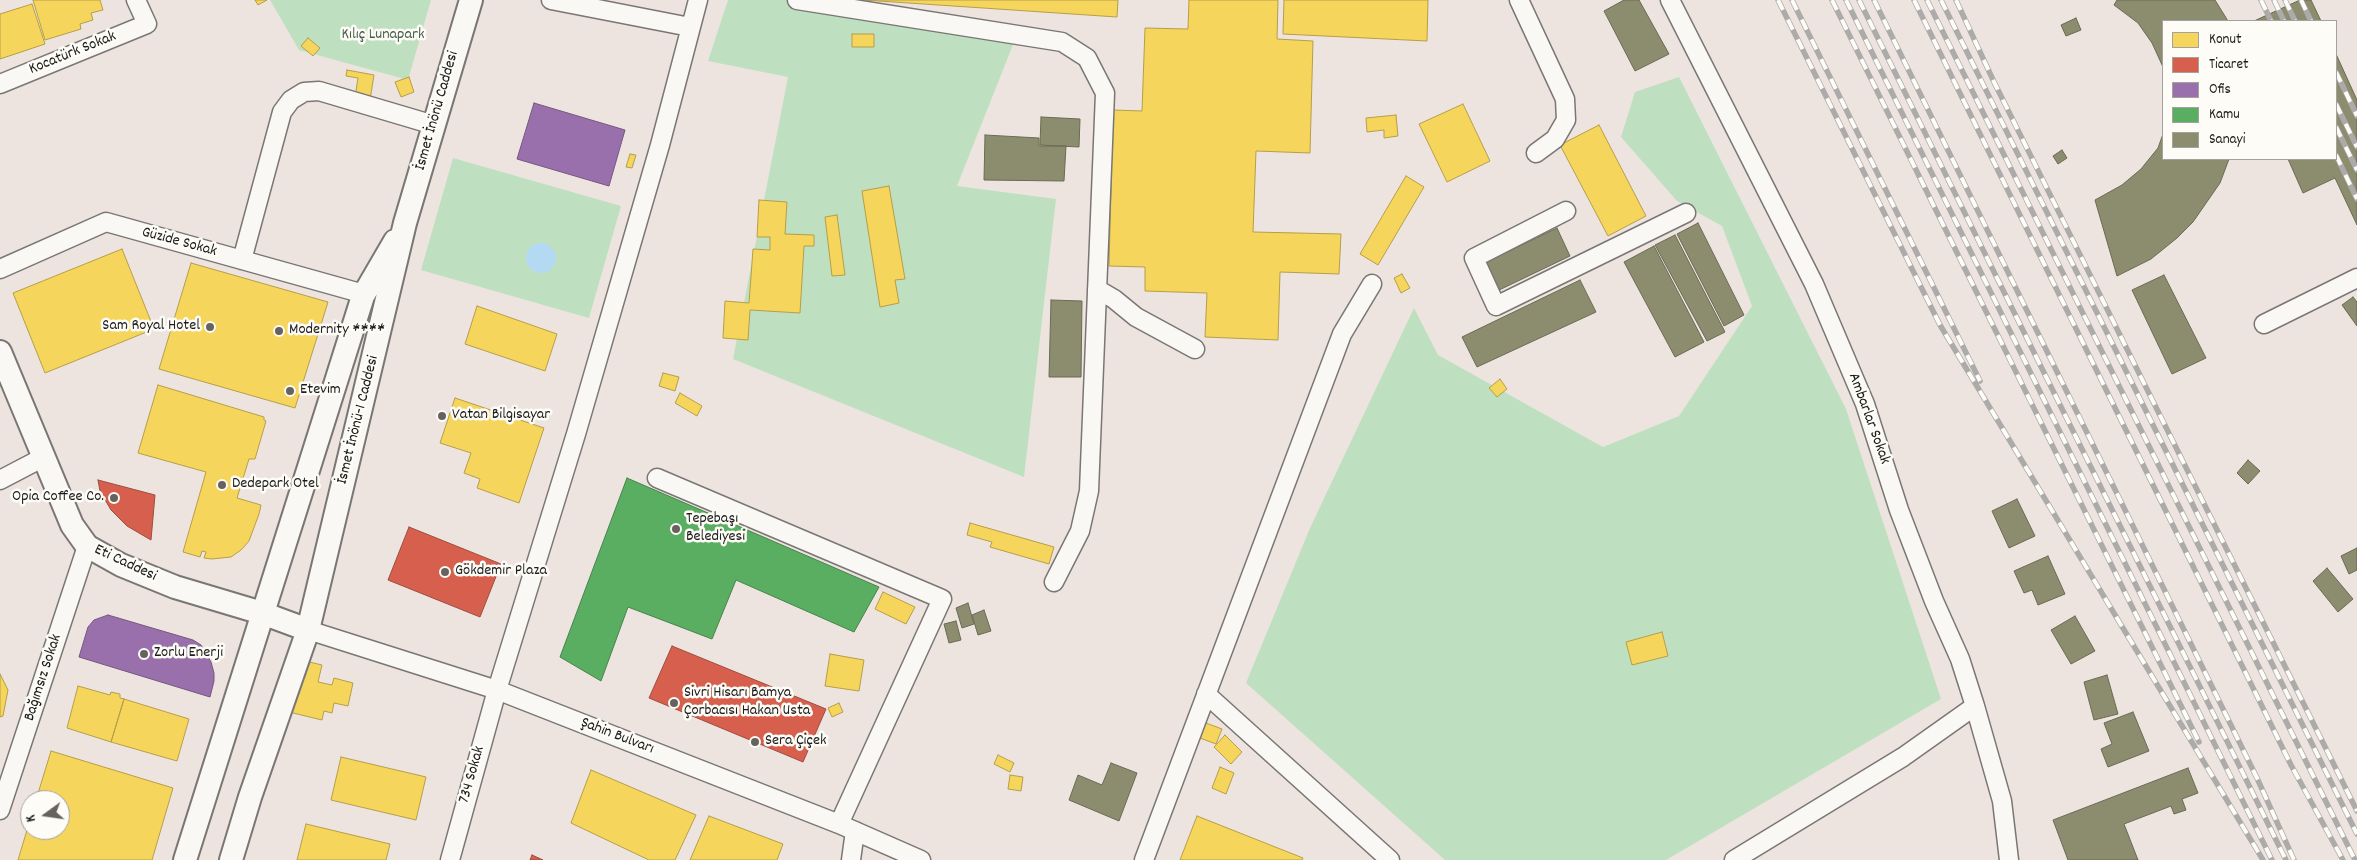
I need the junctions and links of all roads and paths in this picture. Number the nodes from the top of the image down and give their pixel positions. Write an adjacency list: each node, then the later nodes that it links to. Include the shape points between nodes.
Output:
1 (136, 0): 9 (street, Kocatürk Sokak, via 146,24)
2 (471, 0): 10 (main road, İsmet İnönü Caddesi)
3 (551, 0): 8 (street)
4 (698, 0): 8 (street, 734 Sokak)
5 (797, 0): 19 (street, via 1062,42 1087,58 1105,93)
6 (1519, 0): 11 (street, via 1565,99 1566,120 1555,139)
7 (1670, 0): 33 (street, Ambarlar Sokak, via 1814,284 1865,404 1902,519 1960,659)
8 (690, 27): 31 (street, 734 Sokak, via 660,145 576,434)
9 (0, 84)
10 (434, 125): 14 (main road, İsmet İnönü Caddesi); 15 (street, via 319,91 304,92 291,100 282,112)
11 (1536, 153)
12 (1566, 211): 13 (street, via 1474,258 1496,306)
13 (1686, 213)
14 (405, 222): 20 (main road, İsmet İnönü-1 Caddesi); 30 (main road, İsmet İnönü-1 Caddesi)
15 (242, 260): 16 (street, Güzide Sokak, via 106,222); 20 (street, Güzide Sokak)
16 (0, 269)
17 (2357, 278): 21 (street)
18 (1372, 284): 32 (street, via 1342,334)
19 (1097, 289): 22 (street, via 1136,317); 28 (street, via 1089,491 1080,531)
20 (364, 294): 29 (main road, İsmet İnönü-1 Caddesi)
21 (2264, 324)
22 (1195, 349)
23 (0, 352): 24 (main road, Eti Caddesi)
24 (44, 458): 26 (street); 27 (main road, Eti Caddesi, via 72,525)
25 (658, 478): 35 (street, via 942,599)
26 (0, 480)
27 (87, 546): 29 (main road, Eti Caddesi, via 121,565 175,587); 34 (street, Bağımsız Sokak)
28 (1054, 582)
29 (262, 613): 30 (main road, Eti Caddesi); 36 (main road, İsmet İnönü-1 Caddesi)
30 (308, 630): 31 (street, Şahin Bulvarı); 37 (main road, İsmet İnönü-1 Caddesi)
31 (497, 690): 35 (street, Şahin Bulvarı); 38 (street, 734 Sokak)
32 (1206, 694): 41 (street); 42 (street)
33 (1975, 706): 43 (street, via 1903,757); 44 (street, Ambarlar Sokak, via 2002,801)
34 (0, 810)
35 (847, 827): 39 (street); 40 (street, Şahin Bulvarı)
36 (185, 860)
37 (231, 860)
38 (450, 860)
39 (851, 860)
40 (921, 860)
41 (1144, 860)
42 (1390, 860)
43 (1734, 860)
44 (2009, 860)

